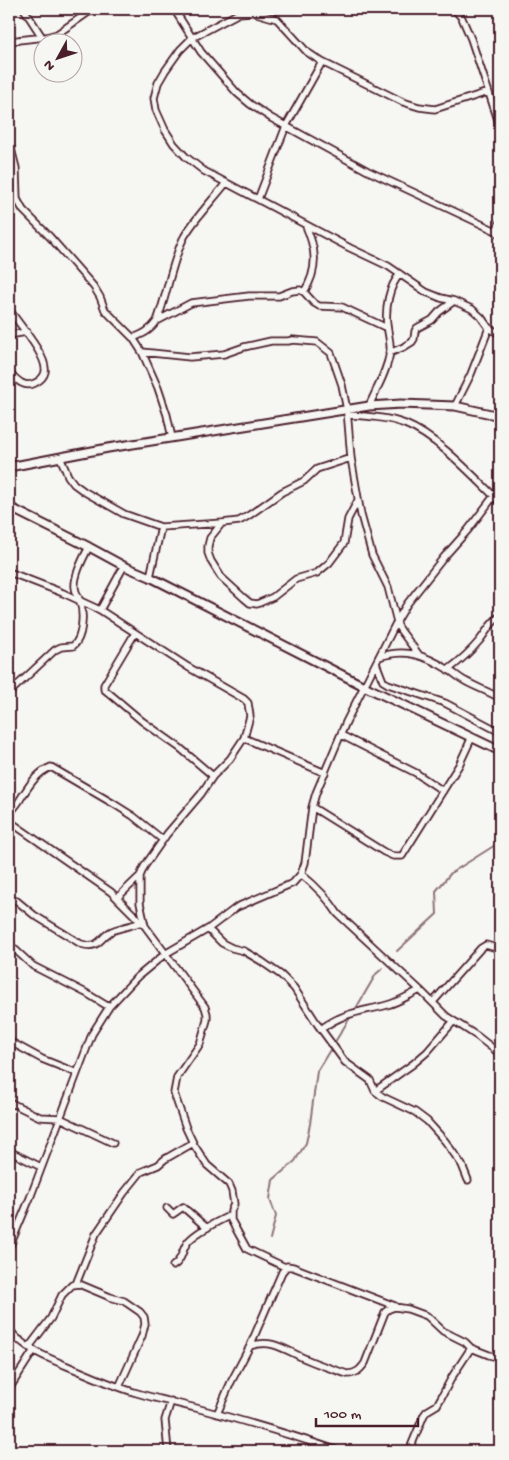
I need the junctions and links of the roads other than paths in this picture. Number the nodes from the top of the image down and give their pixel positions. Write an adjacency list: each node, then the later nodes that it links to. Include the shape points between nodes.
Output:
1 (24, 9): 6 (street)
2 (93, 9): 7 (street)
3 (174, 9): 9 (street)
4 (454, 9): 12 (street, via 462,18 471,39)
5 (252, 10): 9 (street, via 239,13); 11 (street, via 277,19 307,52)
6 (39, 32)
7 (60, 32)
8 (32, 38): 10 (street)
9 (192, 38): 13 (street, via 237,93); 16 (street, via 158,83 154,98 156,110 165,130 186,157)
10 (9, 41)
11 (322, 62): 12 (street, via 419,107 435,109); 13 (street)
12 (488, 92): 14 (street)
13 (286, 126): 17 (street); 20 (street, via 368,171)
14 (500, 126)
15 (9, 141): 31 (street, via 16,168 17,199 23,210 94,287 105,310)
16 (226, 183): 17 (street); 25 (street, via 183,240)
17 (258, 199): 19 (street)
18 (500, 222): 20 (street)
19 (305, 224): 21 (street); 22 (street, via 314,246 314,263 313,275)
20 (498, 233)
21 (400, 274): 23 (street, via 426,292); 26 (street, via 390,289)
22 (304, 292): 25 (street, via 191,303); 26 (street, via 319,306 342,307)
23 (454, 300): 27 (street, via 476,312); 33 (street, via 432,320 417,328 412,342)
24 (9, 309): 28 (street)
25 (157, 321): 31 (street, via 145,333)
26 (387, 328): 33 (street)
27 (489, 328): 29 (street); 36 (street)
28 (28, 332): 30 (street); 34 (street, via 43,361 45,374 30,386)
29 (500, 334)
30 (9, 335)
31 (133, 338): 32 (street)
32 (142, 352): 37 (street, via 190,357 224,354 271,341 317,342 331,353); 39 (street, via 158,388)
33 (389, 353): 35 (street)
34 (9, 372)
35 (369, 406): 36 (street); 37 (street)
36 (455, 406): 38 (street)
37 (347, 413): 39 (street); 41 (street); 44 (street, via 405,424 444,449)
38 (500, 416)
39 (172, 438): 40 (street)
40 (60, 457): 42 (street); 49 (street, via 68,476 85,492 124,514)
41 (351, 458): 45 (street); 48 (street, via 316,469 301,484 282,492 248,516)
42 (9, 467)
43 (500, 488): 44 (street)
44 (494, 496): 46 (street); 57 (street, via 407,604)
45 (358, 500): 48 (street, via 348,519 344,543 329,563 317,573 296,579 273,597 257,604 250,603 221,577 211,561 208,553 210,538); 57 (street, via 372,555 388,587)
46 (500, 502)
47 (9, 507): 50 (street)
48 (222, 523): 49 (street)
49 (162, 527): 53 (street)
50 (89, 547): 51 (street); 54 (street, via 74,586)
51 (124, 566): 53 (street); 55 (street)
52 (9, 572): 54 (street)
53 (150, 577): 63 (street)
54 (80, 601): 55 (street); 64 (street, via 82,626 76,643 55,650)
55 (100, 610): 58 (street)
56 (500, 616): 62 (street, via 469,652)
57 (397, 621): 59 (street); 60 (street)
58 (135, 633): 69 (street, via 244,699 250,716); 72 (street, via 104,689)
59 (419, 655): 60 (street, via 392,652); 62 (street)
60 (379, 657): 61 (street)
61 (376, 664): 63 (street); 66 (street, via 383,681 388,684 445,703)
62 (448, 670): 65 (street)
63 (364, 686): 67 (street); 68 (street)
64 (9, 692)
65 (500, 698)
66 (500, 732)
67 (341, 735): 71 (street); 73 (street, via 416,773)
68 (472, 737): 70 (street); 73 (street)
69 (244, 738): 71 (street); 72 (street)
70 (500, 751)
71 (325, 773): 74 (street)
72 (213, 776): 77 (street)
73 (443, 791): 74 (street, via 402,856 384,852)
74 (312, 807): 78 (street)
75 (9, 814): 77 (street, via 36,777 51,767 114,804)
76 (9, 821): 80 (street)
77 (163, 840): 79 (street)
78 (302, 874): 83 (street, via 293,883 236,907); 87 (street, via 320,890 338,914)
79 (140, 876): 80 (street); 82 (street)
80 (117, 898): 82 (street)
81 (9, 899): 82 (street, via 17,901 85,946 97,944 110,932)
82 (143, 924): 86 (street)
83 (208, 929): 86 (street); 91 (street, via 222,943 244,951 281,975 294,988)
84 (9, 944): 89 (street, via 33,966)
85 (500, 949): 88 (street, via 486,945 481,948)
86 (165, 954): 89 (street, via 136,978); 98 (street, via 208,1014 200,1044 174,1084 180,1112)
87 (420, 990): 88 (street); 91 (street, via 396,1002 347,1014)
88 (433, 1002): 90 (street)
89 (109, 1007): 94 (street, via 92,1034)
90 (453, 1022): 93 (street); 95 (street, via 427,1052)
91 (321, 1029): 95 (street, via 345,1062 370,1080)
92 (9, 1041): 94 (street)
93 (500, 1054)
94 (77, 1073): 97 (street)
95 (375, 1091): 102 (street, via 427,1122 462,1164)
96 (9, 1102): 97 (street, via 40,1117)
97 (60, 1118): 99 (street); 101 (street)
98 (193, 1142): 104 (street, via 207,1165 229,1184 234,1204); 109 (street, via 141,1172 96,1234)
99 (113, 1143)
100 (9, 1151): 101 (street)
101 (41, 1167): 106 (street)
102 (468, 1180)
103 (167, 1208): 105 (street, via 173,1214 183,1208)
104 (230, 1215): 105 (street); 108 (street, via 247,1249)
105 (207, 1228): 107 (street, via 188,1242 178,1263)
106 (9, 1247)
107 (173, 1266)
108 (285, 1268): 110 (street, via 293,1267); 114 (street)
109 (76, 1284): 115 (street, via 62,1296); 118 (street, via 124,1301 144,1317 146,1324 142,1336)
110 (395, 1306): 114 (street, via 386,1312 361,1370 352,1374 305,1359 275,1344 260,1342); 116 (street, via 427,1316 443,1331)
111 (9, 1329): 112 (street)
112 (20, 1340): 113 (street); 115 (street)
113 (9, 1341)
114 (250, 1346): 121 (street)
115 (31, 1348): 118 (street, via 59,1363); 119 (street)
116 (471, 1348): 117 (street); 126 (street, via 437,1405 424,1415)
117 (500, 1358)
118 (119, 1386): 120 (street)
119 (9, 1390)
120 (171, 1402): 121 (street); 123 (street, via 165,1420)
121 (217, 1414): 122 (street)
122 (314, 1443): 124 (street); 125 (street)
123 (168, 1451)
124 (311, 1451)
125 (339, 1451)
126 (409, 1451)

